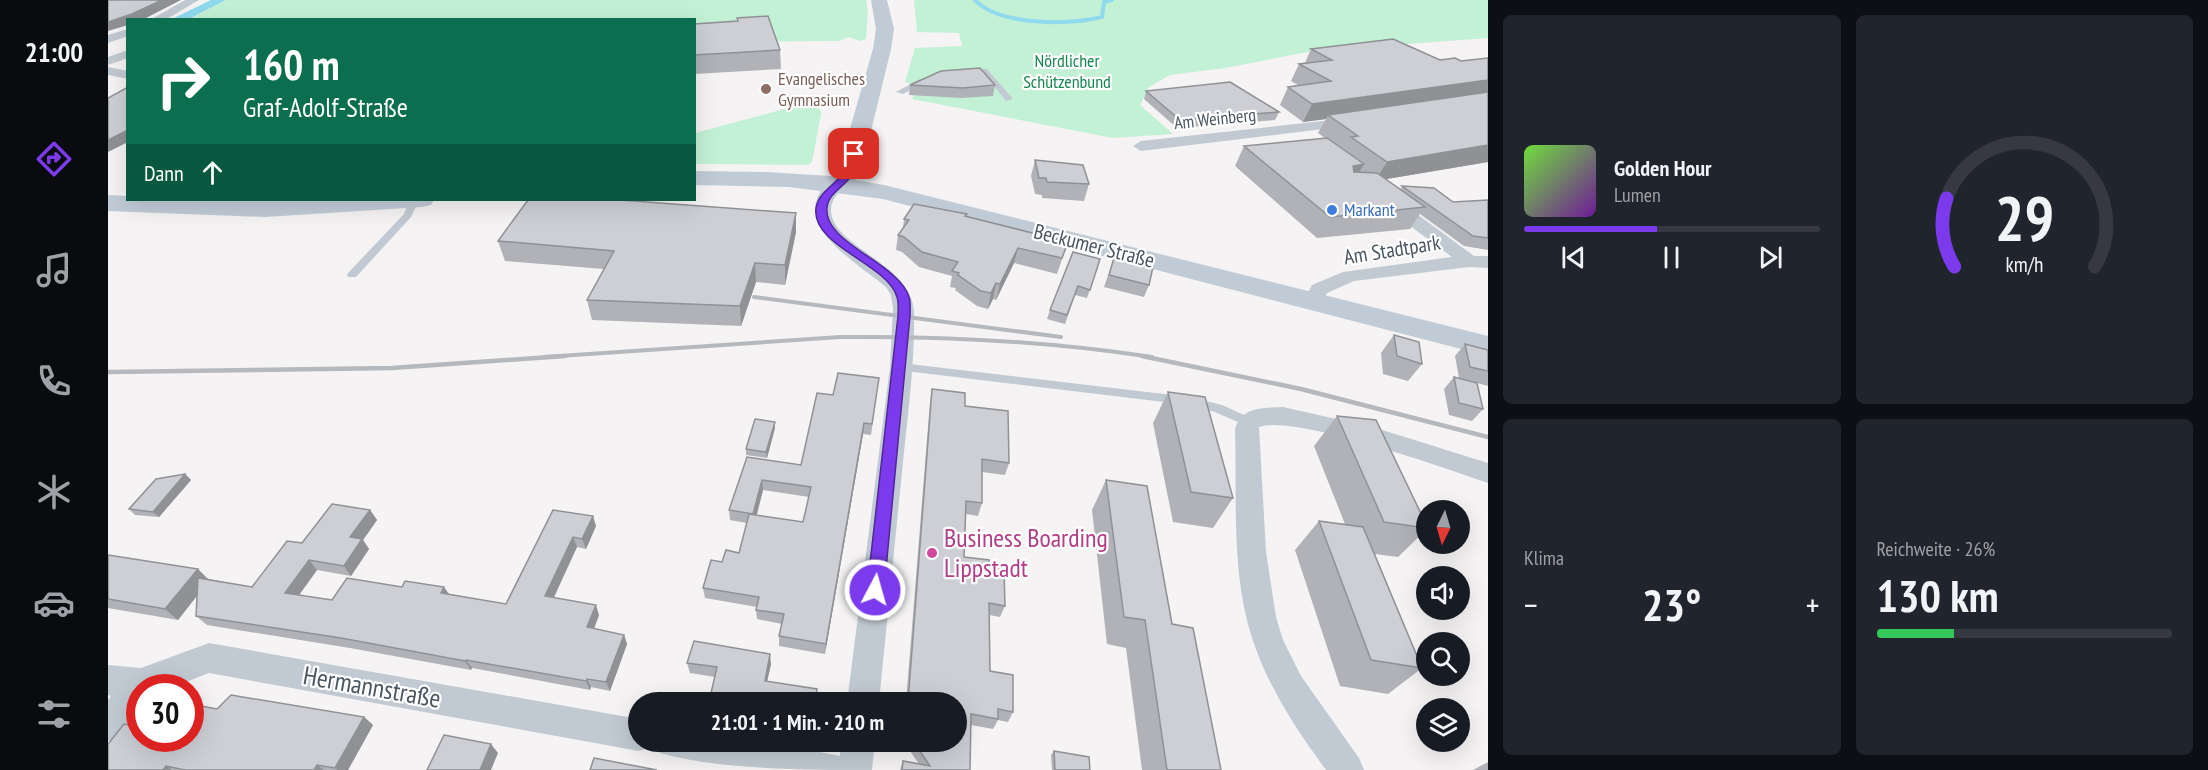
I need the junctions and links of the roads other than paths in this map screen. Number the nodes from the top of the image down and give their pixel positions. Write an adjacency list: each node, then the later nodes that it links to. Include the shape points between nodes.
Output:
1 (193, 0): 3 (street)
2 (881, 6): 19 (main road, via 885,29 870,100 849,172)
3 (159, 18)
4 (126, 34): 5 (street)
5 (108, 39)
6 (126, 55): 7 (street)
7 (108, 61)
8 (962, 70): 13 (lane, via 985,70)
9 (108, 71): 10 (street)
10 (126, 75)
11 (932, 76): 12 (lane)
12 (900, 92)
13 (1009, 99)
14 (1361, 120): 15 (street, Am Weinberg)
15 (1292, 130): 16 (street); 17 (street, Am Weinberg)
16 (1310, 144)
17 (1141, 146)
18 (696, 178): 19 (main road, Beckumer Straße)
19 (838, 183): 28 (main road, Beckumer Straße); 30 (street, via 821,209 824,223 891,279 903,296)
20 (1375, 191): 25 (street)
21 (384, 201): 24 (main road, via 265,209)
22 (414, 201): 27 (lane, via 408,215)
23 (108, 203): 24 (main road)
24 (216, 204)
25 (1468, 261): 26 (street, Am Stadtpark); 28 (street, Am Stadtpark, via 1350,276 1319,289)
26 (1488, 262)
27 (352, 275)
28 (1313, 302): 29 (main road, Beckumer Straße)
29 (1488, 346)
30 (901, 367): 31 (lane, via 1189,401); 36 (street)
31 (1250, 422): 32 (street, via 1258,417 1283,416 1376,437); 44 (street, via 1247,429 1256,595 1272,649 1300,705)
32 (1488, 473)
33 (167, 674): 39 (street, Hermannstraße, via 209,658)
34 (108, 680): 35 (street, Hermannstraße)
35 (126, 682)
36 (864, 692)
37 (126, 703): 38 (street)
38 (108, 725)
39 (628, 733)
40 (733, 752): 42 (street)
41 (857, 752): 43 (street)
42 (833, 770)
43 (855, 770)
44 (1347, 770)

